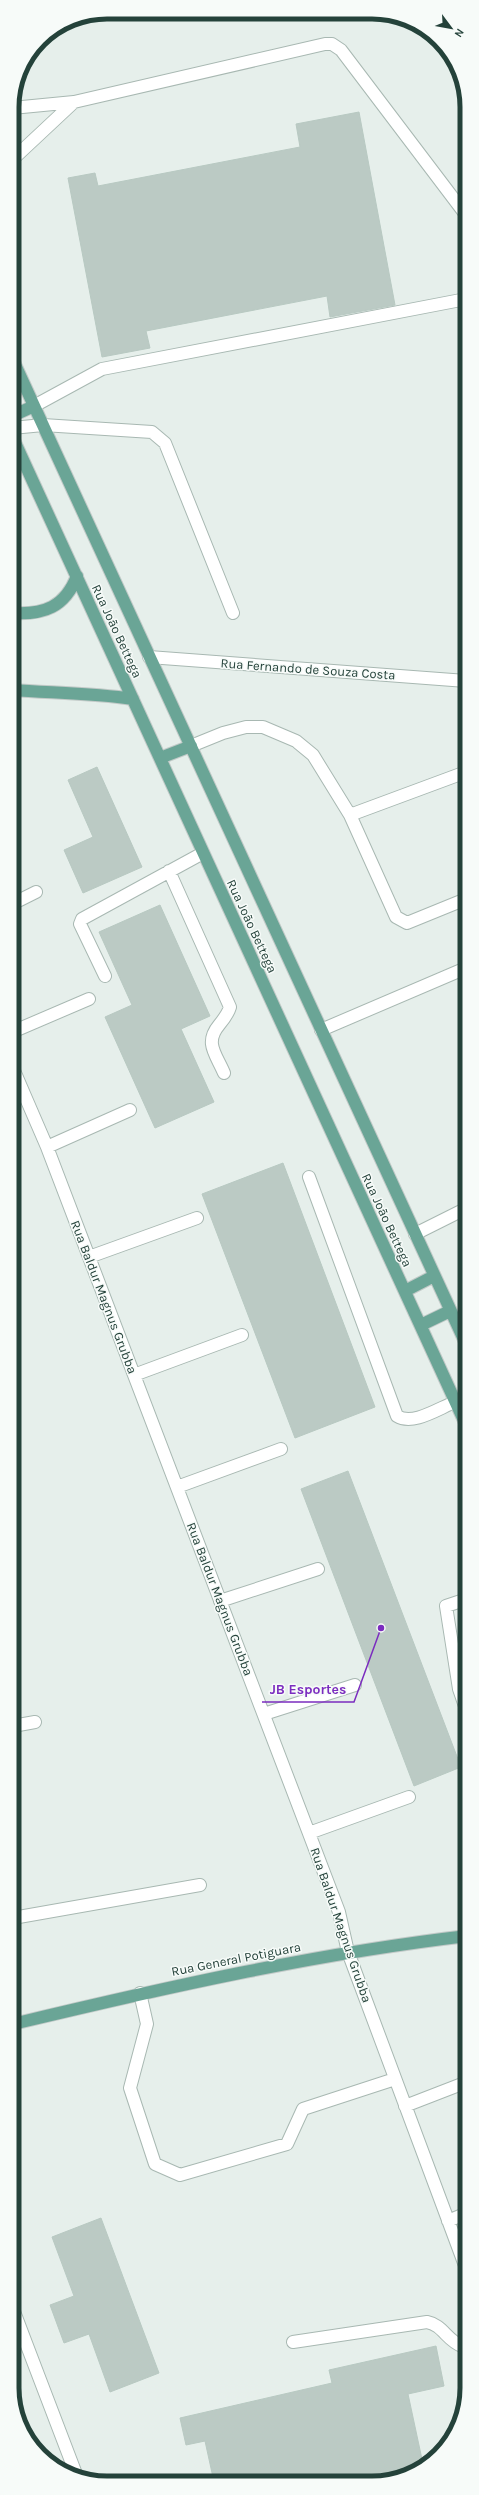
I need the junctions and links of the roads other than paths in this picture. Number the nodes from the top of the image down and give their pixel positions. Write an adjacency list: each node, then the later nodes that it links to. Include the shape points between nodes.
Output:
1 (74, 102): 2 (street); 3 (street); 4 (street, via 332,44 341,50)
2 (19, 107)
3 (19, 153)
4 (460, 207)
5 (460, 300): 7 (street, via 102,369)
6 (19, 373): 7 (main road, Rua João Bettega)
7 (34, 406): 8 (main road); 9 (main road, Rua João Bettega)
8 (19, 413)
9 (43, 425): 10 (street); 14 (street, via 152,432 165,442); 15 (main road, Rua João Bettega)
10 (19, 427)
11 (19, 451): 12 (main road, Rua João Bettega)
12 (77, 576): 13 (main road, via 65,599 58,604 38,612); 18 (main road, Rua João Bettega)
13 (19, 613)
14 (233, 613)
15 (149, 657): 16 (street, Rua Fernando de Souza Costa); 19 (main road, Rua João Bettega)
16 (460, 681)
17 (19, 691): 18 (main road)
18 (133, 699): 20 (main road, Rua João Bettega)
19 (191, 746): 20 (main road); 22 (street, via 246,727 263,727 280,732 313,755); 32 (main road, Rua João Bettega)
20 (160, 758): 23 (main road, Rua João Bettega)
21 (460, 774): 22 (street)
22 (350, 815): 27 (street, via 396,917 401,921 407,923)
23 (203, 853): 24 (street); 43 (main road, Rua João Bettega)
24 (169, 871): 29 (street, via 80,921); 33 (street, via 230,1007 210,1040)
25 (36, 892): 26 (street)
26 (19, 900)
27 (460, 901)
28 (460, 971): 32 (street)
29 (105, 976)
30 (89, 999): 31 (street)
31 (19, 1029)
32 (321, 1030): 40 (main road, Rua João Bettega)
33 (224, 1073)
34 (19, 1082): 36 (street, Rua Baldur Magnus Grubba)
35 (130, 1110): 36 (street)
36 (47, 1147): 41 (street, Rua Baldur Magnus Grubba)
37 (309, 1177): 49 (street, via 397,1416 404,1420 412,1419)
38 (460, 1211): 40 (street)
39 (197, 1218): 41 (street)
40 (415, 1234): 42 (main road, Rua João Bettega)
41 (89, 1257): 48 (street, Rua Baldur Magnus Grubba)
42 (434, 1276): 43 (main road); 44 (main road, Rua João Bettega)
43 (405, 1291): 45 (main road, Rua João Bettega)
44 (450, 1311): 45 (main road); 46 (main road, Rua João Bettega)
45 (421, 1325): 49 (main road, Rua João Bettega)
46 (460, 1333)
47 (242, 1335): 48 (street)
48 (134, 1375): 52 (street, Rua Baldur Magnus Grubba)
49 (455, 1402): 50 (main road, Rua João Bettega)
50 (460, 1412)
51 (281, 1449): 52 (street)
52 (177, 1487): 54 (street, Rua Baldur Magnus Grubba)
53 (318, 1569): 54 (street)
54 (220, 1601): 58 (street, Rua Baldur Magnus Grubba)
55 (460, 1601): 57 (street, via 446,1606)
56 (355, 1685): 58 (street)
57 (460, 1692)
58 (264, 1714): 62 (street, Rua Baldur Magnus Grubba)
59 (35, 1722): 60 (street)
60 (19, 1725)
61 (409, 1797): 62 (street)
62 (309, 1833): 66 (street, Rua Baldur Magnus Grubba, via 339,1912)
63 (200, 1884): 64 (street)
64 (19, 1917)
65 (460, 1937): 66 (main road, Rua General Potiguara)
66 (348, 1952): 67 (main road, Rua General Potiguara); 69 (street, Rua Baldur Magnus Grubba)
67 (140, 1993): 68 (main road, Rua General Potiguara); 69 (street, via 147,2024 130,2088 155,2164 180,2175 287,2144 303,2109)
68 (19, 2023)
69 (395, 2078): 71 (street, Rua Baldur Magnus Grubba)
70 (460, 2085): 71 (street)
71 (405, 2106): 73 (street, Rua Baldur Magnus Grubba)
72 (460, 2217): 73 (street)
73 (448, 2221): 74 (street, Rua Baldur Magnus Grubba)
74 (460, 2253)
75 (19, 2325): 78 (street)
76 (293, 2342): 77 (street, via 427,2322 441,2328 448,2339)
77 (460, 2345)
78 (74, 2469)

